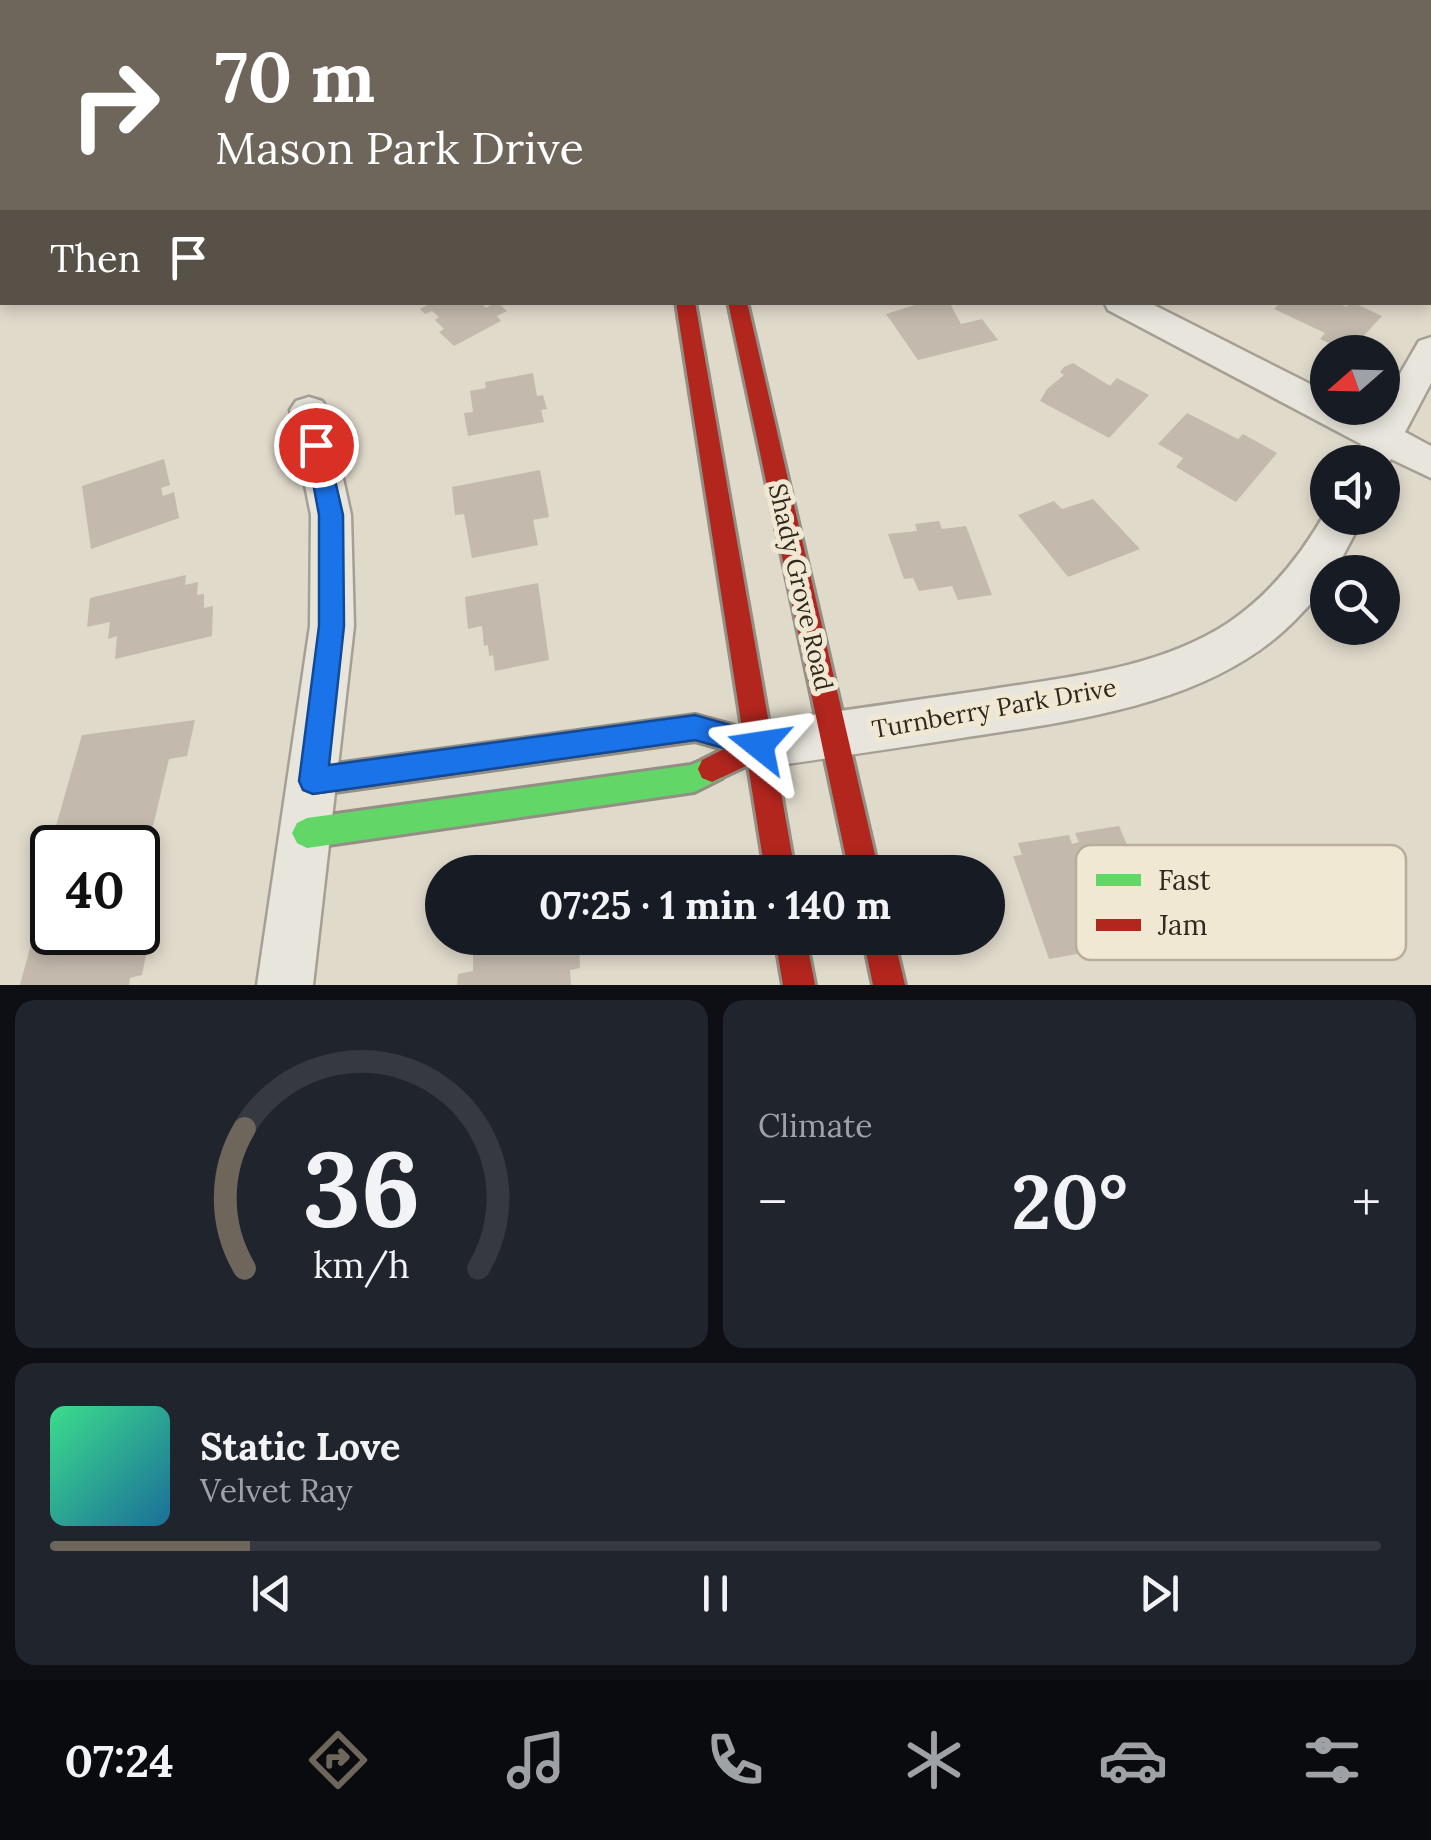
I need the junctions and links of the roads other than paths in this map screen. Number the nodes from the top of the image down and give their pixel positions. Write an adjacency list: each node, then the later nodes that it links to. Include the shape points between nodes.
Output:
1 (685, 305): 12 (main road)
2 (738, 305): 11 (main road, Shady Grove Road)
3 (1125, 305): 6 (street)
4 (1431, 348): 7 (street)
5 (309, 410): 13 (street, via 331,515 332,626)
6 (1367, 445)
7 (1379, 445)
8 (1400, 456): 9 (street)
9 (1431, 463)
10 (1334, 535): 11 (street, Turnberry Park Drive, via 1278,610 1222,649 1115,687)
11 (834, 734): 12 (street, Turnberry Park Drive); 16 (main road, Shady Grove Road)
12 (759, 745): 13 (main road, Turnberry Park Drive, via 695,728); 14 (main road, Turnberry Park Drive, via 694,778); 15 (main road)
13 (313, 781): 14 (street)
14 (307, 833): 19 (street)
15 (777, 855)
16 (860, 855)
17 (794, 955): 20 (main road)
18 (883, 955): 21 (main road)
19 (285, 985)
20 (799, 985)
21 (890, 985)

